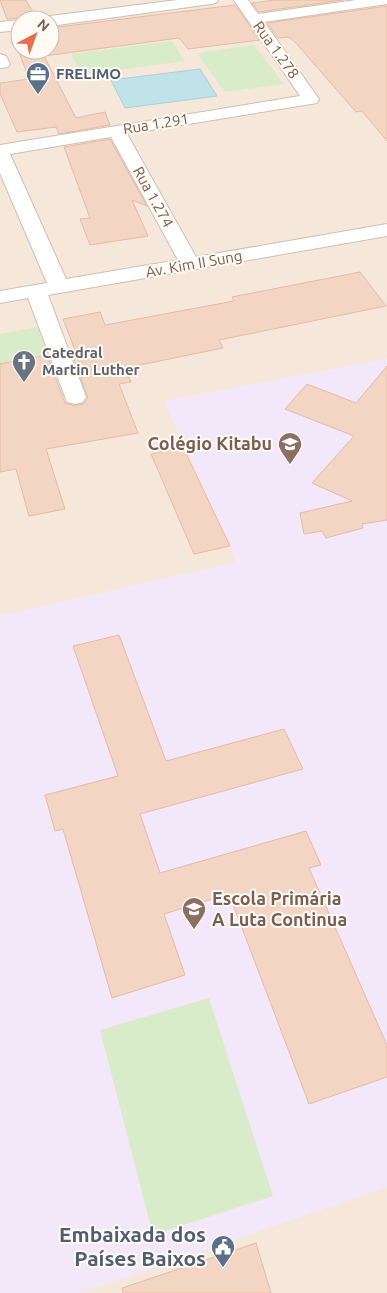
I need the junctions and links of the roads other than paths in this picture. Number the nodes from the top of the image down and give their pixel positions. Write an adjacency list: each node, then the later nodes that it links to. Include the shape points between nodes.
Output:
1 (211, 0): 5 (street)
2 (241, 0): 4 (street, Rua 1.278)
3 (387, 0): 4 (street)
4 (254, 19): 6 (street, Rua 1.278)
5 (60, 20)
6 (312, 99): 7 (street, Rua 1.291)
7 (116, 130): 8 (street, Rua 1.291); 10 (street, Rua 1.274)
8 (0, 151): 11 (street)
9 (387, 230): 10 (street, Av. Kim II Sung)
10 (190, 264): 11 (street, Av. Kim II Sung)
11 (58, 287): 12 (street, Av. Kim II Sung)
12 (36, 291): 13 (street, Av. Kim II Sung); 14 (street)
13 (0, 297)
14 (75, 397)

